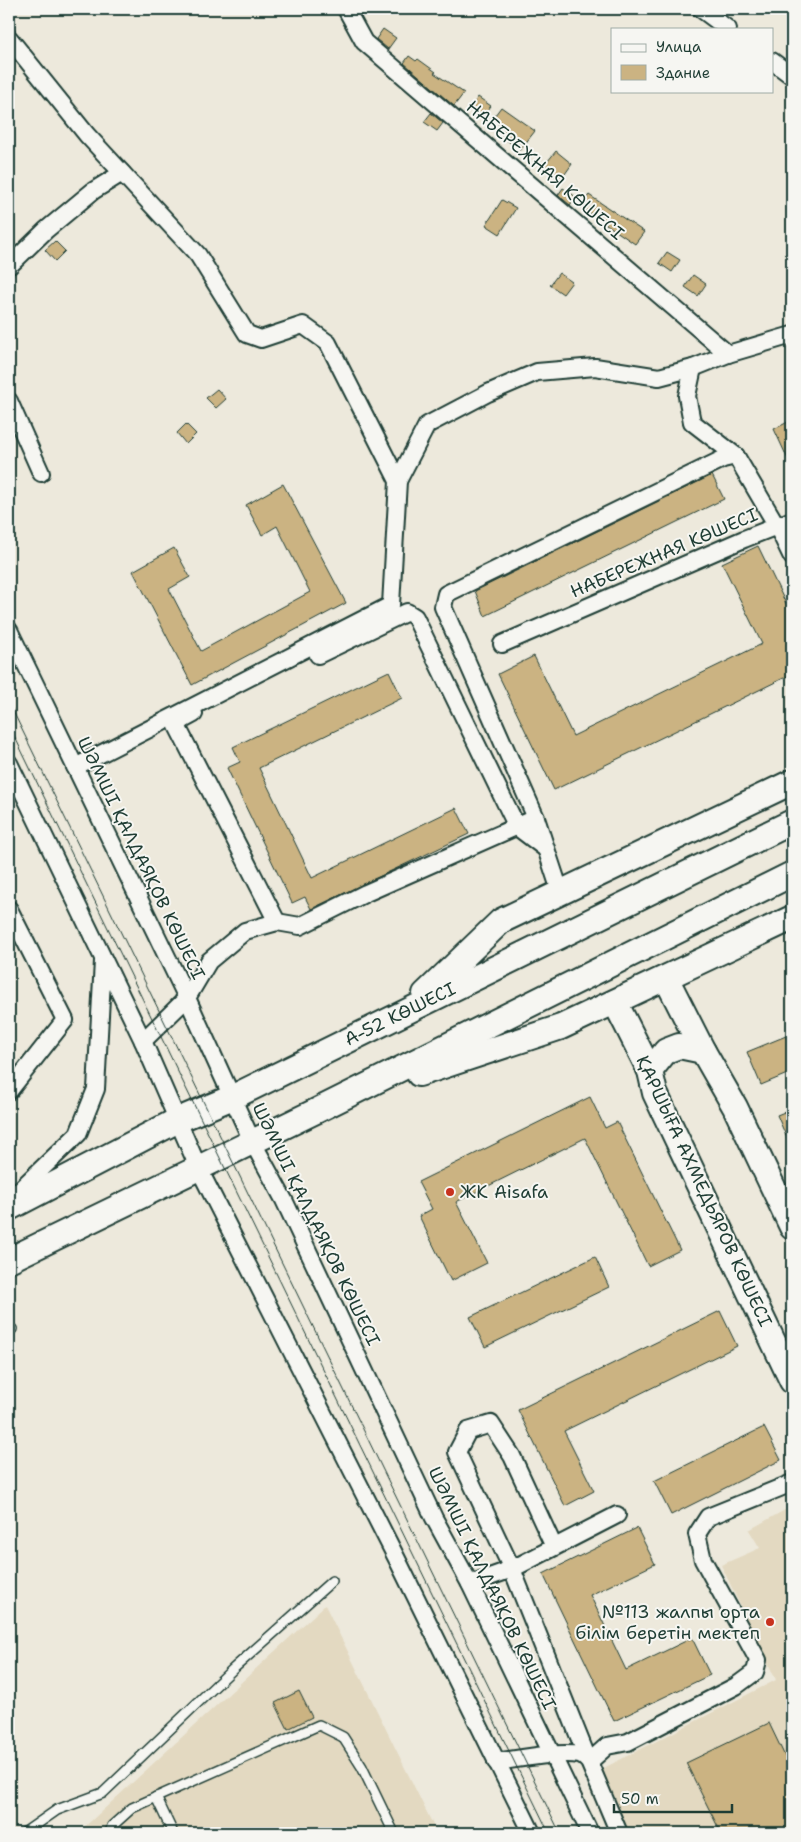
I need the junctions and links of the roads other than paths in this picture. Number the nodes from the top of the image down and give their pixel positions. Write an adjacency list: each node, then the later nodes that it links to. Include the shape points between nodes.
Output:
1 (346, 9): 10 (street, НАБЕРЕЖНАЯ КӨШЕСІ, via 364,42)
2 (701, 9): 3 (street)
3 (727, 28)
4 (9, 38): 7 (street, via 87,136)
5 (774, 62): 6 (street)
6 (792, 76)
7 (122, 174): 8 (street, via 93,191); 15 (street, via 198,255 247,334 262,339 303,325 328,343)
8 (9, 266)
9 (792, 335): 10 (street)
10 (728, 354): 11 (street)
11 (693, 368): 13 (street, НАБЕРЕЖНАЯ КӨШЕСІ, via 687,396 692,422); 15 (street, via 659,377 595,367 538,372 488,393 427,425)
12 (9, 401): 14 (street)
13 (736, 456): 17 (street, НАБЕРЕЖНАЯ КӨШЕСІ); 25 (street, via 723,458 446,594 443,607)
14 (41, 473)
15 (398, 481): 22 (street, via 391,606)
16 (792, 520): 17 (street)
17 (777, 526): 18 (street); 20 (street, НАБЕРЕЖНАЯ КӨШЕСІ)
18 (792, 557)
19 (9, 630): 22 (street, ШӘМШІ ҚАЛДАЯҚОВ КӨШЕСІ)
20 (502, 644)
21 (9, 763): 24 (street)
22 (75, 767): 36 (street, ШӘМШІ ҚАЛДАЯҚОВ КӨШЕСІ)
23 (792, 782): 30 (main road)
24 (14, 788): 34 (street)
25 (536, 818): 27 (street); 28 (street)
26 (792, 822): 38 (main road, А-52 КӨШЕСІ)
27 (517, 827): 28 (street); 33 (street, via 366,893 300,926); 33 (street, via 415,617 407,612 183,720 177,726)
28 (546, 848): 30 (street)
29 (792, 874): 44 (main road)
30 (560, 891): 38 (main road, via 501,921)
31 (9, 909): 42 (street, via 65,1020)
32 (792, 918): 35 (main road)
33 (277, 922): 36 (street, via 245,931 209,961)
34 (103, 958): 39 (street); 48 (street, via 96,1089 78,1134)
35 (666, 978): 37 (main road); 40 (main road)
36 (187, 998): 39 (street); 43 (street, ШӘМШІ ҚАЛДАЯҚОВ КӨШЕСІ)
37 (615, 1002): 41 (main road, ҚАРШЫҒА АХМЕДЬЯРОВ КӨШЕСІ); 44 (main road, via 562,1028 458,1060)
38 (409, 1009): 43 (main road, А-52 КӨШЕСІ)
39 (143, 1041): 45 (street)
40 (703, 1051): 41 (main road, via 679,1046 666,1052); 50 (main road, via 736,1107)
41 (650, 1071): 52 (main road, ҚАРШЫҒА АХМЕДЬЯРОВ КӨШЕСІ, via 655,1093)
42 (9, 1090)
43 (233, 1097): 45 (main road, А-52 КӨШЕСІ); 46 (street, ШӘМШІ ҚАЛДАЯҚОВ КӨШЕСІ)
44 (316, 1111): 46 (main road)
45 (178, 1120): 47 (street); 49 (main road, А-52 КӨШЕСІ)
46 (252, 1141): 47 (main road); 58 (street, ШӘМШІ ҚАЛДАЯҚОВ КӨШЕСІ, via 284,1200 434,1518)
47 (198, 1167): 51 (main road); 60 (street)
48 (9, 1200)
49 (9, 1208)
50 (792, 1227)
51 (9, 1260)
52 (792, 1381)
53 (792, 1483): 61 (street, via 708,1517 698,1534 703,1560 758,1660 756,1672 736,1686 628,1742 607,1746)
54 (617, 1516): 55 (street)
55 (554, 1547): 56 (street); 56 (street, via 512,1456 491,1424 468,1431 457,1452)
56 (512, 1569): 58 (street); 61 (street)
57 (332, 1581): 63 (lane, via 233,1669 103,1793 58,1810)
58 (470, 1584): 59 (street, ШӘМШІ ҚАЛДАЯҚОВ КӨШЕСІ)
59 (553, 1755): 60 (street); 61 (street, via 578,1755); 68 (street, ШӘМШІ ҚАЛДАЯҚОВ КӨШЕСІ)
60 (496, 1762): 67 (street)
61 (589, 1762): 69 (street)
62 (156, 1797): 64 (lane, via 132,1808 112,1826); 65 (lane); 66 (lane, via 319,1725 343,1737 362,1767)
63 (24, 1833)
64 (110, 1833)
65 (173, 1833)
66 (394, 1833)
67 (532, 1833)
68 (590, 1833)
69 (619, 1833)

